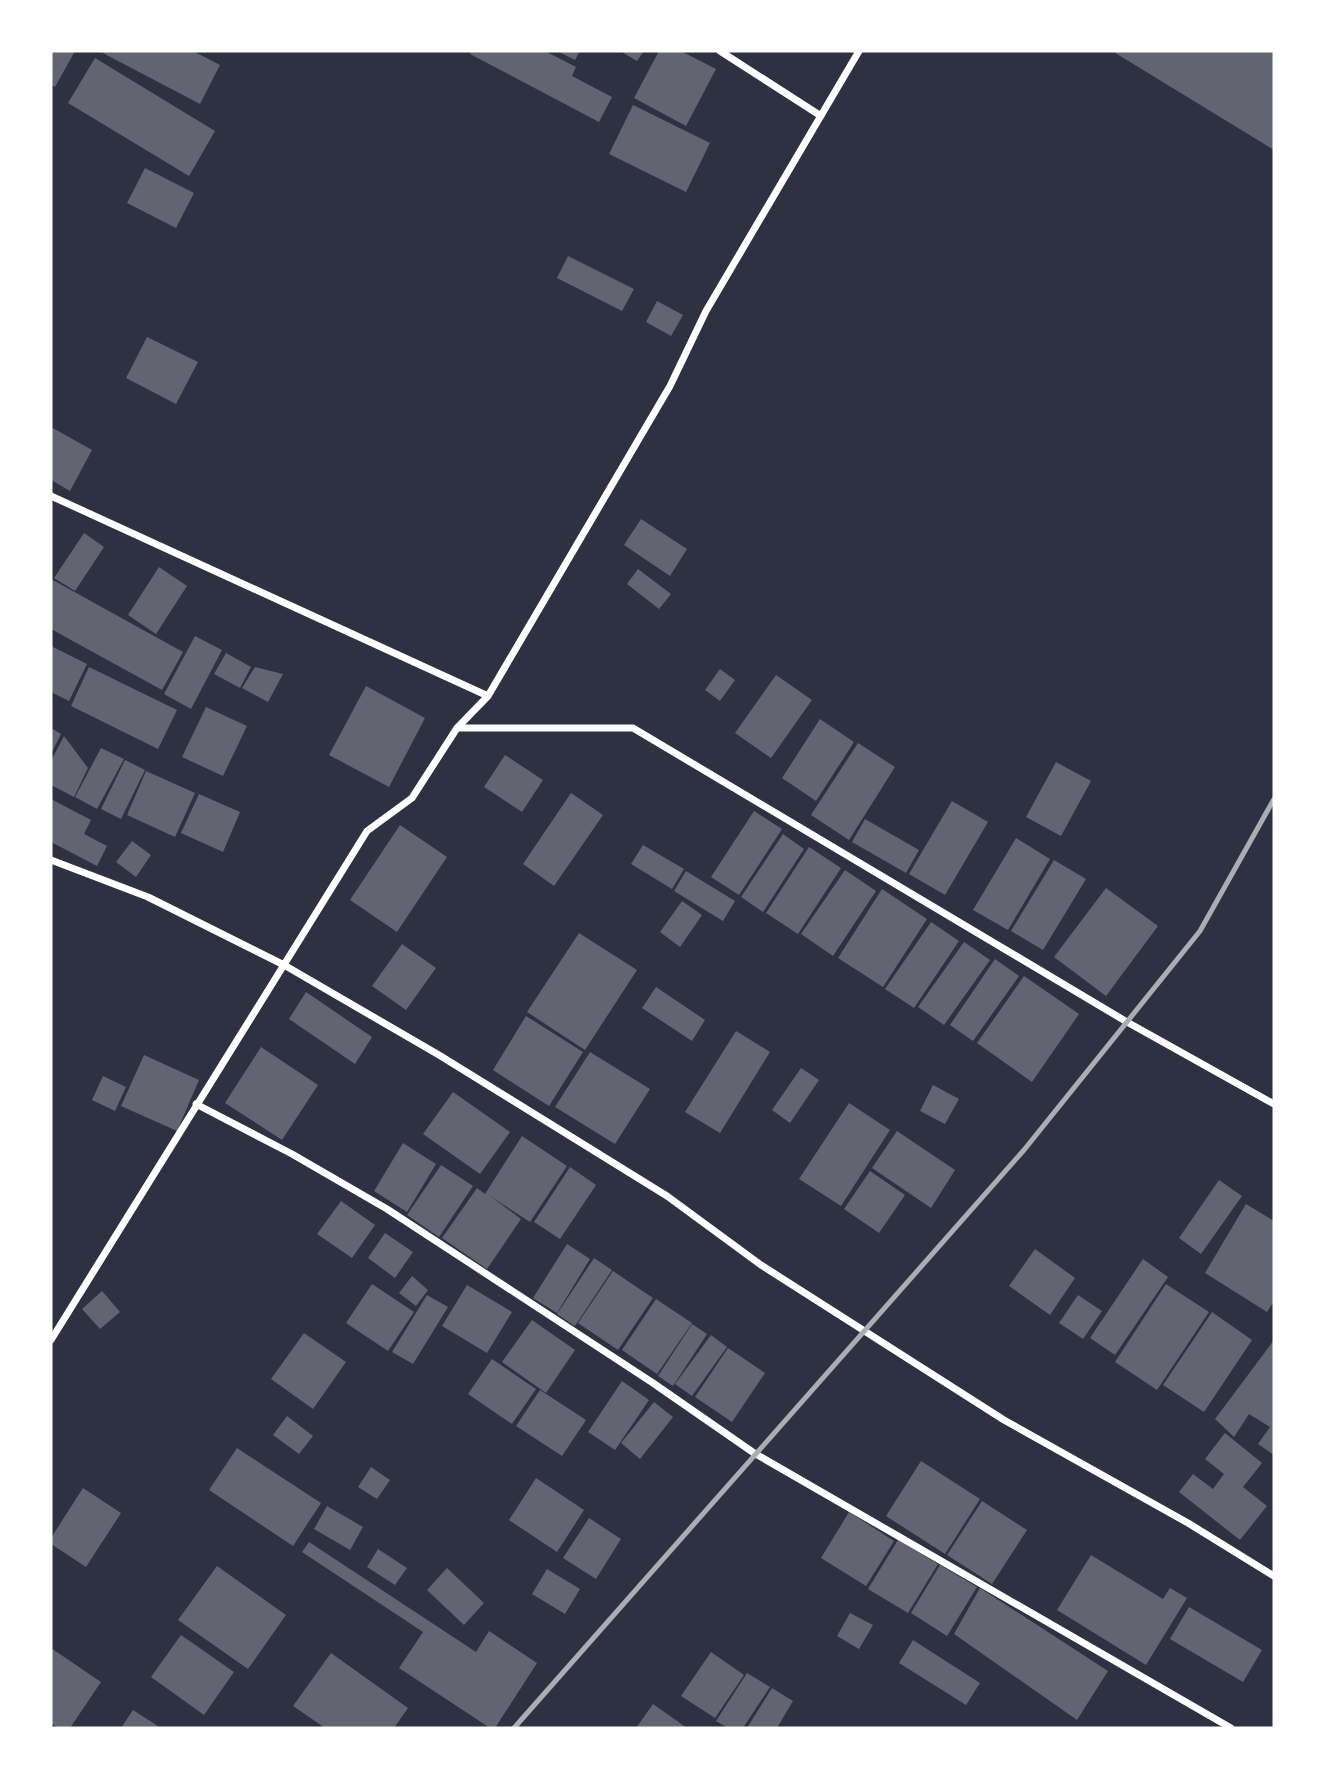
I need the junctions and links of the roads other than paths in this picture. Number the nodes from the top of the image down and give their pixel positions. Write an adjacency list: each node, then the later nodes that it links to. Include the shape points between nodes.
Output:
1 (720, 51): 3 (street)
2 (859, 51): 3 (street)
3 (821, 116): 5 (street)
4 (51, 496): 5 (street)
5 (488, 696): 6 (street)
6 (457, 728): 8 (street, via 412,798 367,831); 10 (street, via 633,728 1127,1022)
7 (51, 860): 8 (street, via 148,897)
8 (284, 965): 9 (street); 12 (street, via 667,1196 761,1265 1004,1420)
9 (196, 1104): 11 (street); 13 (street, via 387,1209 754,1453)
10 (1274, 1104)
11 (51, 1340)
12 (1274, 1576)
13 (1231, 1728)

